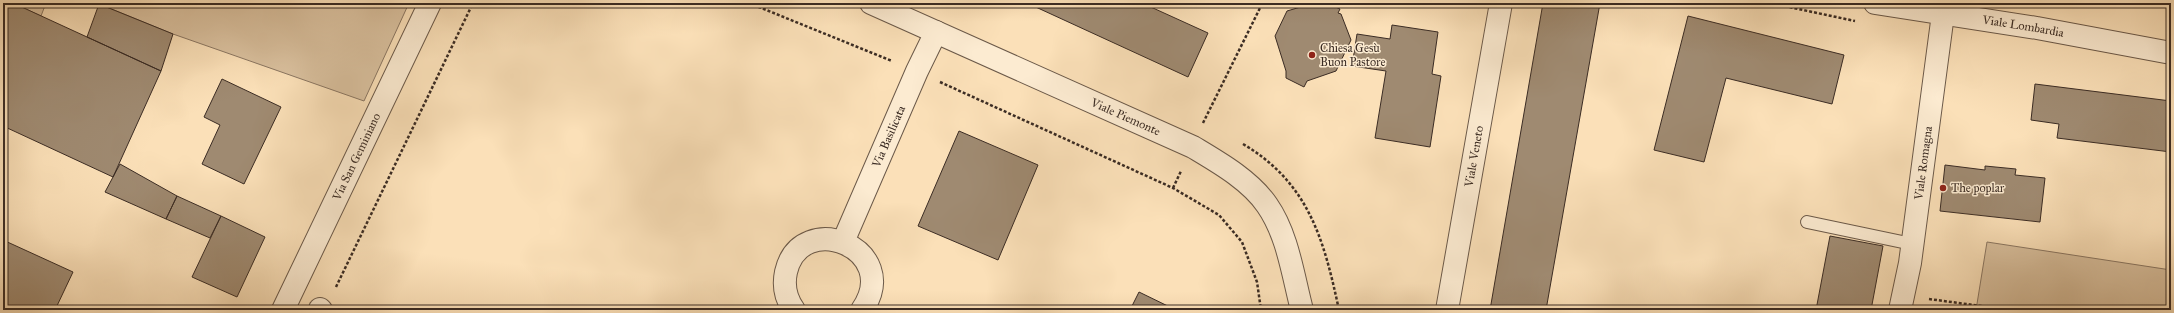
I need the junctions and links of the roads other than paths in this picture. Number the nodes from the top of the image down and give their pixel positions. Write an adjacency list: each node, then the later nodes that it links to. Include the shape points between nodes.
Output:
1 (430, 3): 13 (street, Via San Geminiano)
2 (872, 3): 7 (street, Viale Piemonte)
3 (1501, 3): 17 (street, Viale Veneto)
4 (1875, 3): 5 (street, Viale Lombardia)
5 (1922, 6): 6 (street, Viale Lombardia)
6 (1943, 14): 8 (street, Viale Lombardia, via 2037,28); 11 (street, Viale Romagna)
7 (936, 32): 10 (street, Via Basilicata); 16 (street, Viale Piemonte, via 1193,147 1221,164 1251,188 1267,205 1283,237)
8 (2171, 54)
9 (1807, 222): 11 (lane)
10 (843, 242): 14 (street, via 830,239 812,242 800,249 791,259 784,286); 15 (street, via 862,254 870,270 871,288)
11 (1912, 244): 12 (street, Viale Romagna)
12 (1902, 303)
13 (283, 310)
14 (794, 310)
15 (862, 310)
16 (1302, 310)
17 (1447, 310)

